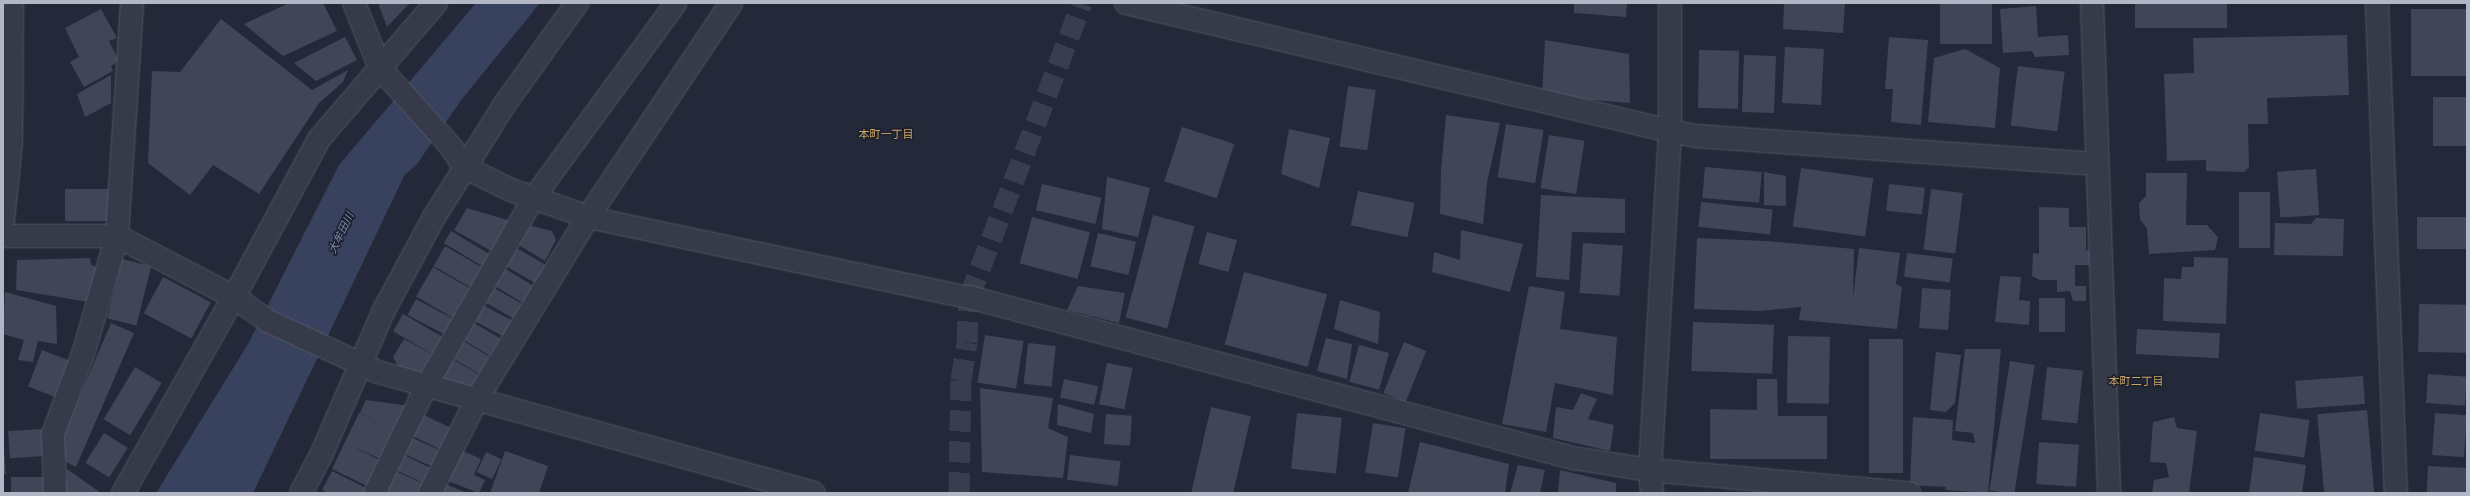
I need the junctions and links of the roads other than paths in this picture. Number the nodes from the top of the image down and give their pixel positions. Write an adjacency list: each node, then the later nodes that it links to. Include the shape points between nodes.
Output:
1 (12, 3): 18 (street, via 11,143)
2 (132, 3): 20 (street)
3 (354, 3): 12 (street)
4 (436, 3): 12 (street)
5 (577, 3): 15 (street)
6 (675, 3): 16 (street)
7 (731, 3): 17 (street)
8 (1126, 3): 13 (street)
9 (1670, 3): 13 (street)
10 (2092, 3): 14 (street)
11 (2377, 3): 36 (street)
12 (380, 68): 15 (street, via 452,148); 21 (street, via 320,139)
13 (1670, 131): 14 (street, via 1696,136); 26 (street)
14 (2096, 164): 35 (street)
15 (464, 167): 16 (street, via 511,190); 23 (street, via 385,308)
16 (534, 196): 17 (street); 24 (street)
17 (588, 217): 22 (street); 25 (street)
18 (3, 220)
19 (3, 236): 20 (street)
20 (117, 236): 21 (street); 27 (street, via 84,351 53,434)
21 (234, 297): 23 (street, via 268,321); 28 (street)
22 (969, 297): 26 (street, via 1573,458)
23 (351, 361): 24 (street); 29 (street, via 321,455)
24 (426, 385): 25 (street); 30 (street)
25 (477, 399): 31 (street); 32 (street)
26 (1650, 470): 33 (street); 34 (street)
27 (55, 493)
28 (123, 493)
29 (301, 493)
30 (374, 493)
31 (430, 493)
32 (813, 493)
33 (1652, 493)
34 (1910, 493)
35 (2109, 493)
36 (2396, 493)

